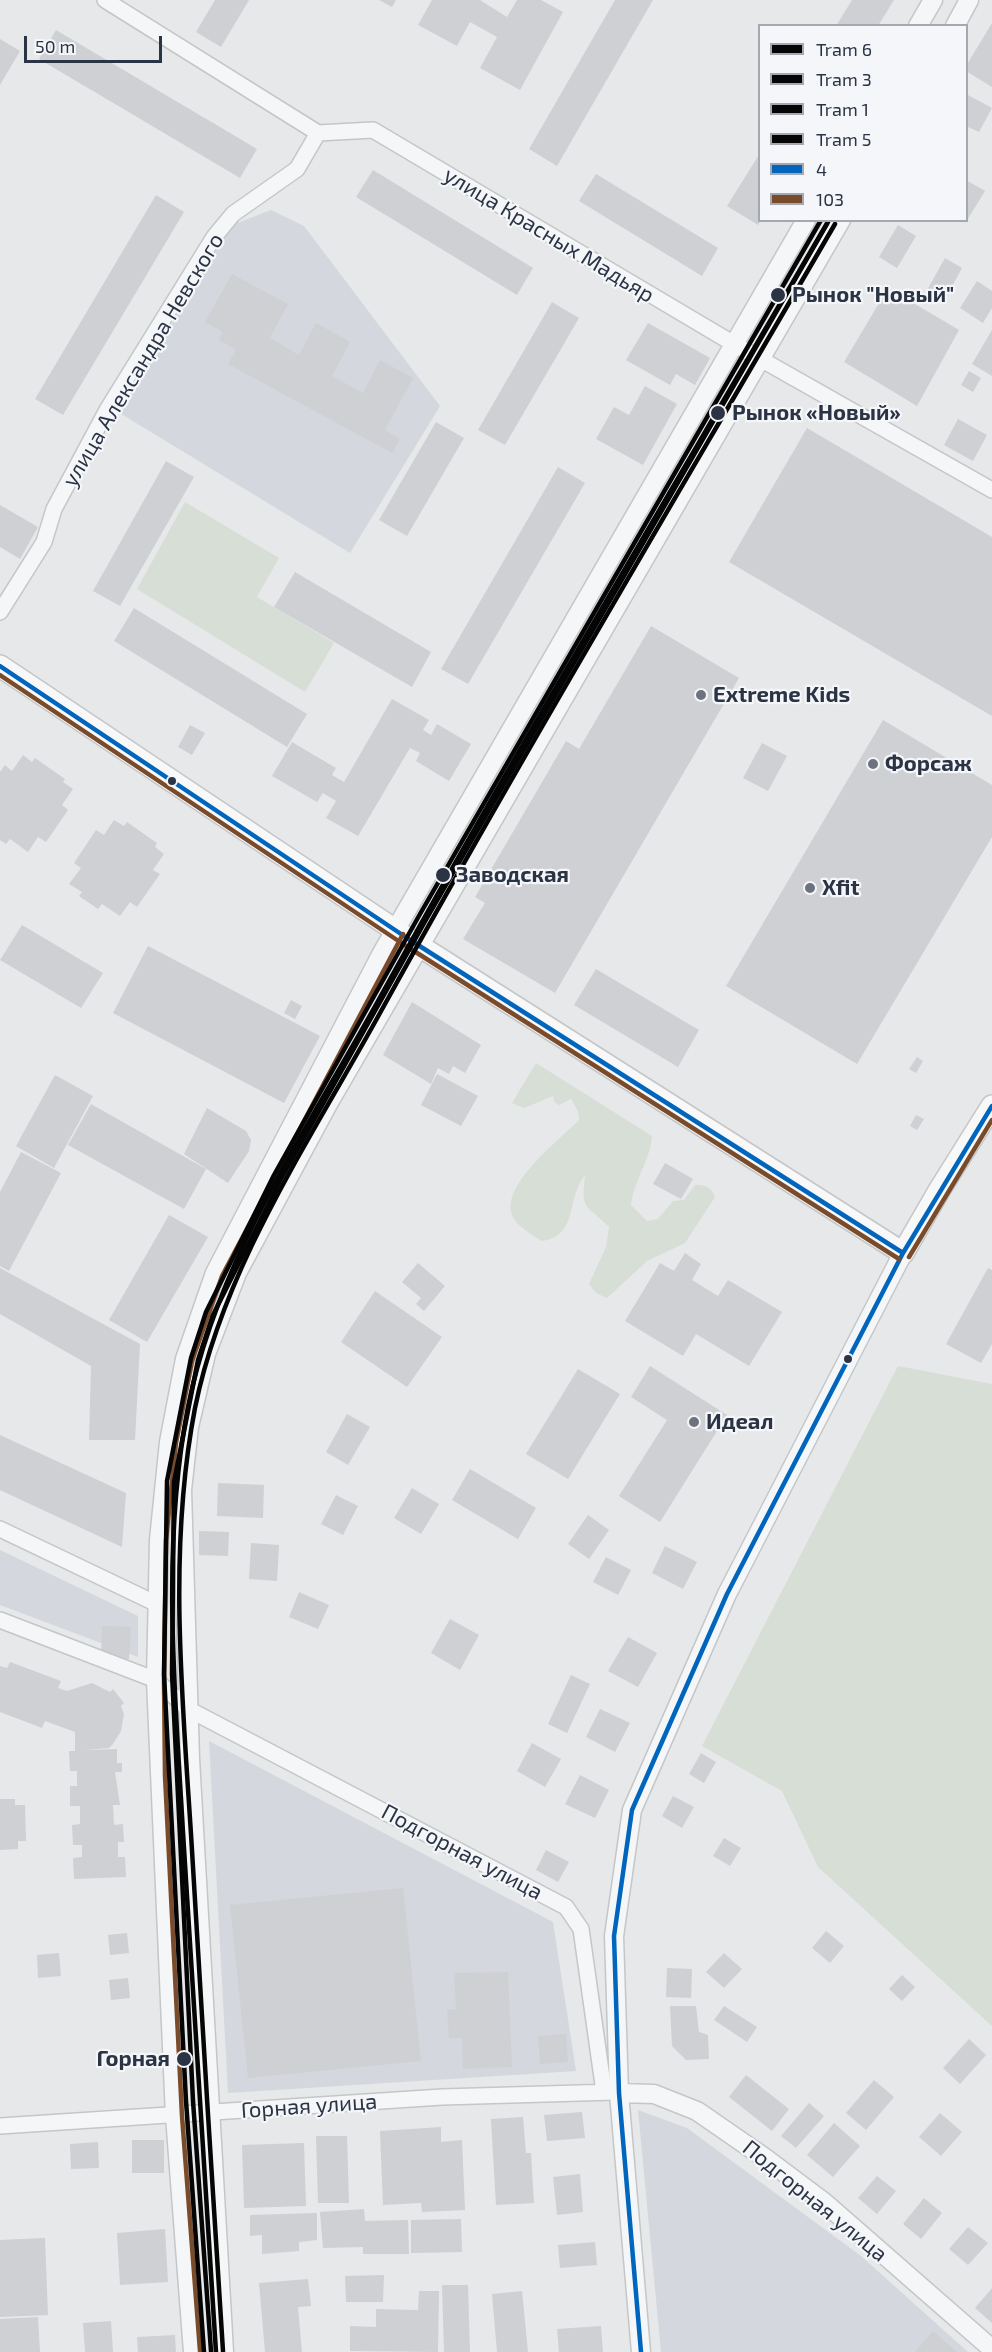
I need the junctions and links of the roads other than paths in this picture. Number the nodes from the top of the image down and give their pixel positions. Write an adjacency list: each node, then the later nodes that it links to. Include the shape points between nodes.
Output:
1 (105, 0): 6 (street)
2 (933, 0): 4 (street)
3 (969, 0): 5 (street)
4 (919, 24)
5 (956, 24)
6 (318, 134): 9 (street, улица Красных Мадьяр, via 373,130); 12 (street, улица Александра Невского, via 297,169 233,214 214,237 107,410 54,509 44,542)
7 (805, 222): 9 (street)
8 (840, 222): 10 (street)
9 (734, 344): 10 (street, улица Красных Мадьяр); 14 (street)
10 (760, 359): 11 (street, улица Красных Мадьяр); 15 (street)
11 (992, 490)
12 (0, 612)
13 (0, 666): 14 (main road)
14 (396, 930): 15 (main road); 19 (street, via 215,1273 185,1359 169,1442)
15 (422, 946): 17 (main road); 22 (street, via 328,1104 237,1273 206,1354 189,1427 182,1490)
16 (992, 1106): 17 (main road)
17 (903, 1252): 23 (street, via 728,1594 632,1810 614,1936)
18 (0, 1529): 19 (street)
19 (157, 1604): 21 (street)
20 (0, 1620): 21 (street)
21 (156, 1680): 22 (street, Подгорная улица); 25 (street)
22 (188, 1709): 23 (street, Подгорная улица, via 566,1907 581,1929); 24 (street)
23 (612, 2092): 24 (street, Горная улица, via 442,2097); 27 (street, Подгорная улица, via 654,2094 697,2111 825,2203); 30 (street)
24 (210, 2114): 25 (street, Горная улица); 29 (street)
25 (175, 2116): 26 (street, Горная улица); 28 (street)
26 (0, 2126)
27 (992, 2349)
28 (193, 2352)
29 (225, 2352)
30 (641, 2352)

